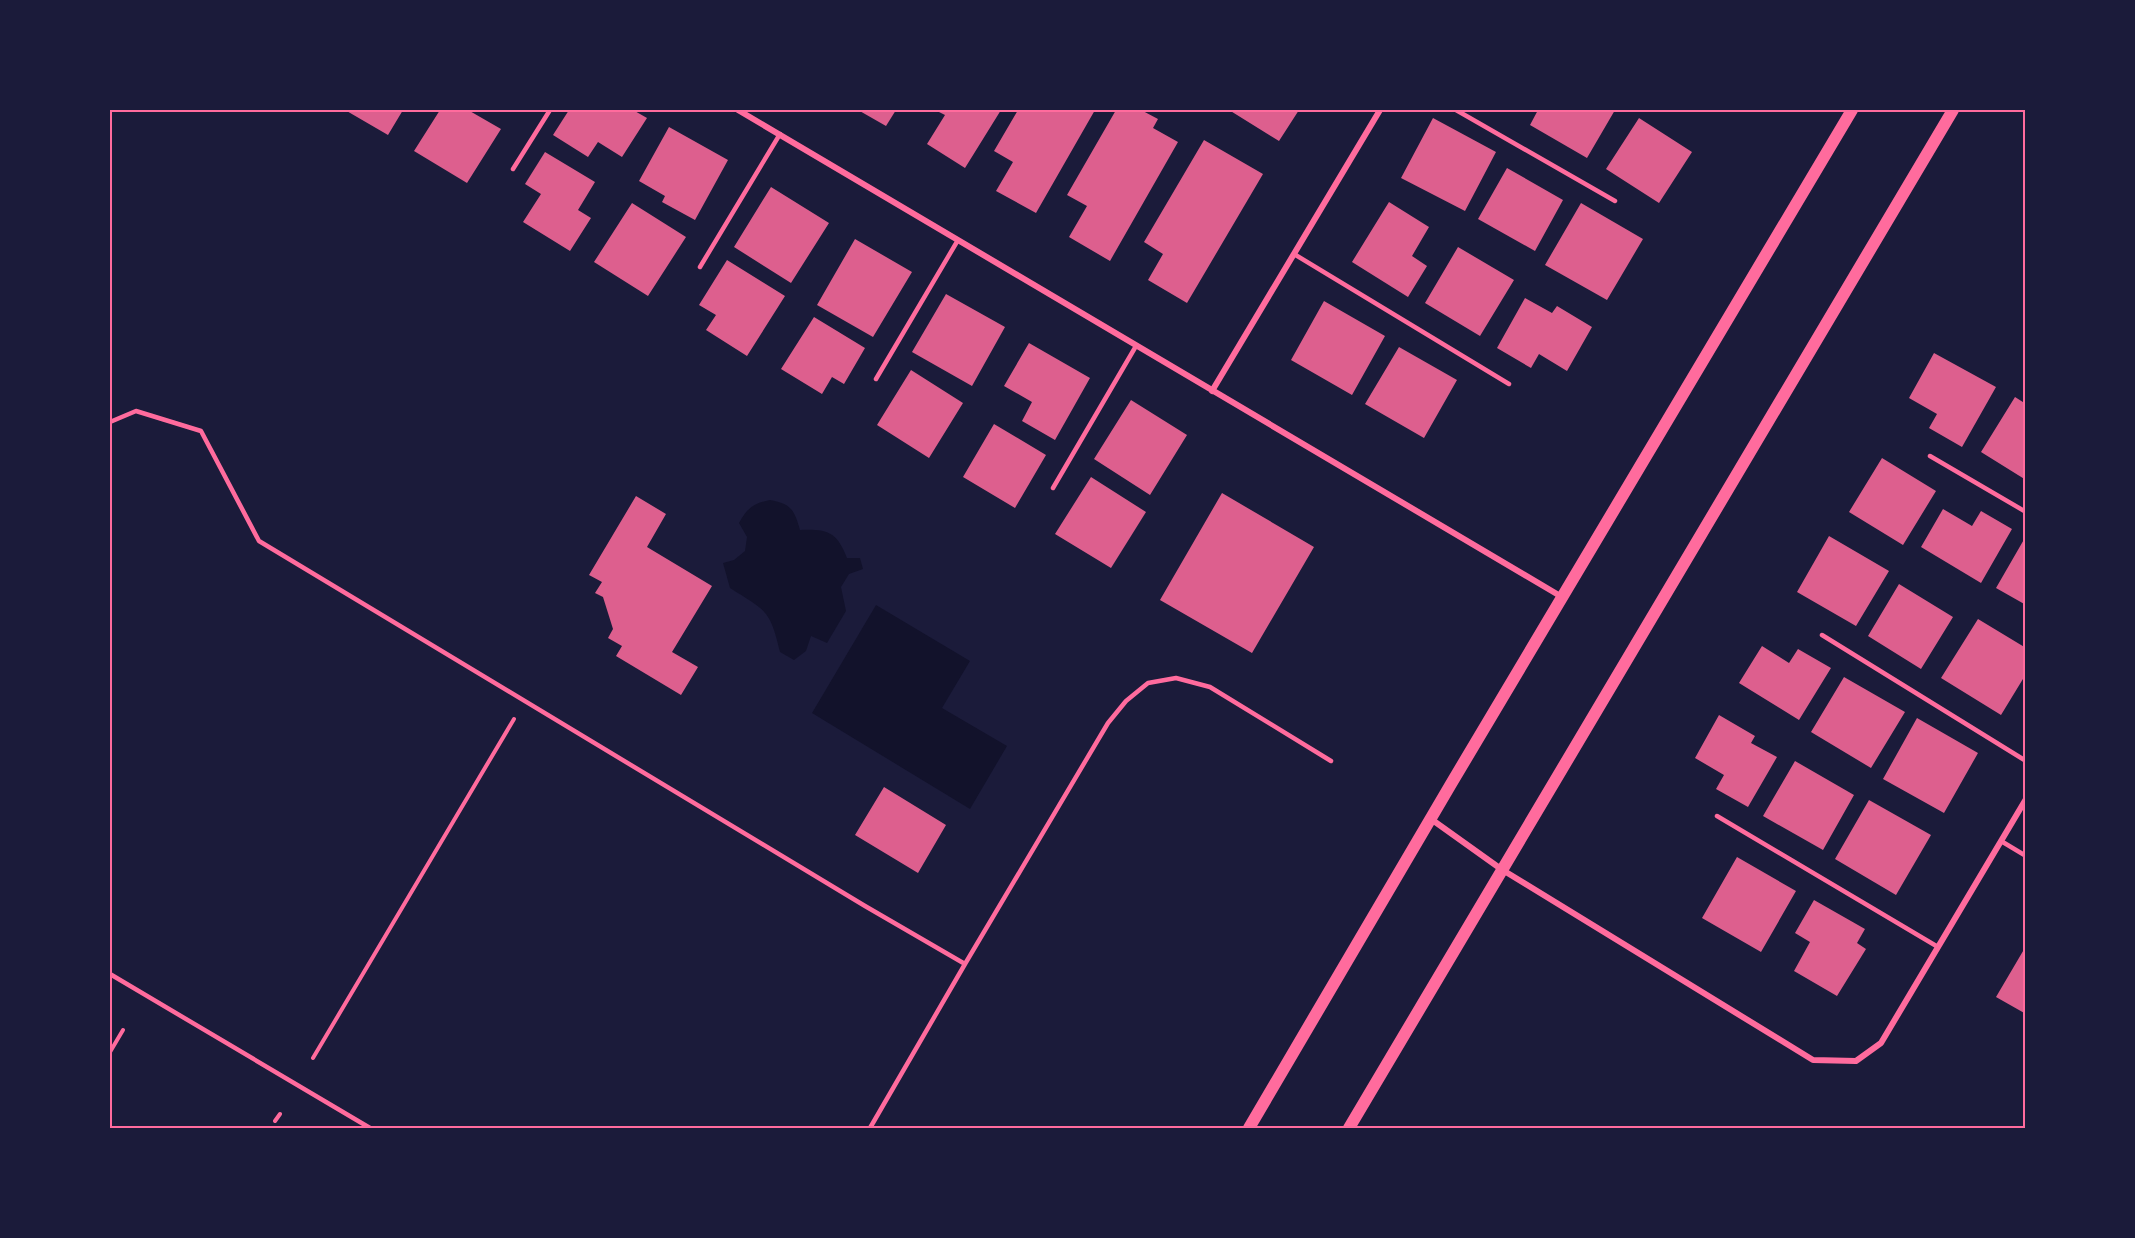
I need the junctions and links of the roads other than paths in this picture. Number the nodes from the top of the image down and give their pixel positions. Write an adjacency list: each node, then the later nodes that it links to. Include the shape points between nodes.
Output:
1 (550, 110): 8 (lane)
2 (738, 110): 7 (street)
3 (1380, 110): 11 (street)
4 (1456, 110): 9 (lane)
5 (1852, 110): 21 (main road)
6 (1953, 110): 30 (main road)
7 (780, 134): 10 (street); 12 (lane)
8 (513, 169)
9 (1615, 201)
10 (958, 240): 13 (street); 14 (lane)
11 (1294, 254): 15 (lane); 16 (street)
12 (700, 267)
13 (1137, 346): 16 (street); 19 (lane)
14 (876, 379)
15 (1509, 384)
16 (1212, 391): 21 (street)
17 (110, 422): 32 (lane, via 136,411 201,431 259,541)
18 (1930, 456): 20 (lane)
19 (1053, 488)
20 (2025, 512)
21 (1562, 597): 27 (main road)
22 (1822, 635): 23 (lane)
23 (2025, 761)
24 (1332, 762): 32 (lane, via 1210,687 1176,678 1148,683 1108,723)
25 (2025, 800): 28 (street)
26 (1717, 816): 31 (lane)
27 (1431, 819): 30 (street); 36 (main road)
28 (2001, 841): 29 (lane); 31 (street)
29 (2025, 856)
30 (1501, 869): 31 (street, via 1813,1060 1856,1061 1881,1043); 37 (main road)
31 (1938, 947)
32 (966, 964): 35 (lane)
33 (110, 974): 34 (lane)
34 (370, 1128)
35 (870, 1128)
36 (1249, 1128)
37 (1349, 1128)

